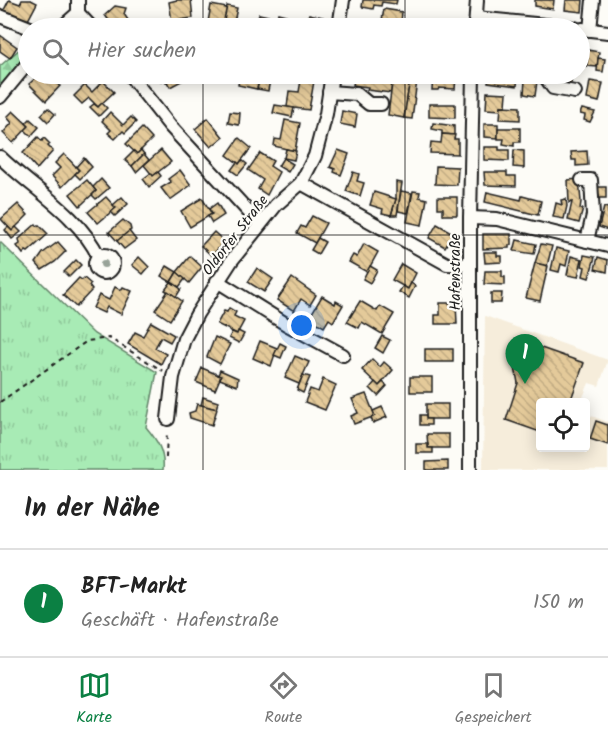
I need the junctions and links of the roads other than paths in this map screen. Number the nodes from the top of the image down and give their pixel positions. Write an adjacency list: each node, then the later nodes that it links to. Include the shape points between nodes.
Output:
1 (78, 0): 5 (street)
2 (344, 0): 9 (street)
3 (477, 0): 10 (street)
4 (593, 0): 11 (street)
5 (78, 13): 7 (street); 8 (street)
6 (0, 16): 12 (street)
7 (72, 18)
8 (83, 18)
9 (341, 18)
10 (476, 18)
11 (586, 18)
12 (18, 23)
13 (590, 30): 14 (street)
14 (608, 32)
15 (18, 75): 22 (street)
16 (137, 84): 28 (street)
17 (330, 84): 20 (street, Oldorfer Straße)
18 (473, 84): 27 (street, Hafenstraße)
19 (551, 84): 21 (street)
20 (329, 92): 23 (street, via 357,94 369,104); 26 (street, Oldorfer Straße, via 315,156)
21 (575, 92)
22 (0, 97)
23 (381, 104)
24 (0, 157): 31 (street, via 66,213 90,239)
25 (582, 180): 29 (street, via 591,180 593,214)
26 (301, 183): 28 (street, Oldorfer Straße); 32 (street, via 447,264)
27 (470, 218): 29 (street, via 497,219); 32 (street, Hafenstraße)
28 (260, 224): 33 (street, Oldorfer Straße)
29 (586, 241): 30 (street)
30 (608, 246)
31 (99, 257)
32 (470, 265): 36 (street, Hafenstraße)
33 (217, 281): 34 (street); 35 (street, Oldorfer Straße, via 184,339 173,378)
34 (343, 355)
35 (168, 419)
36 (470, 470)

